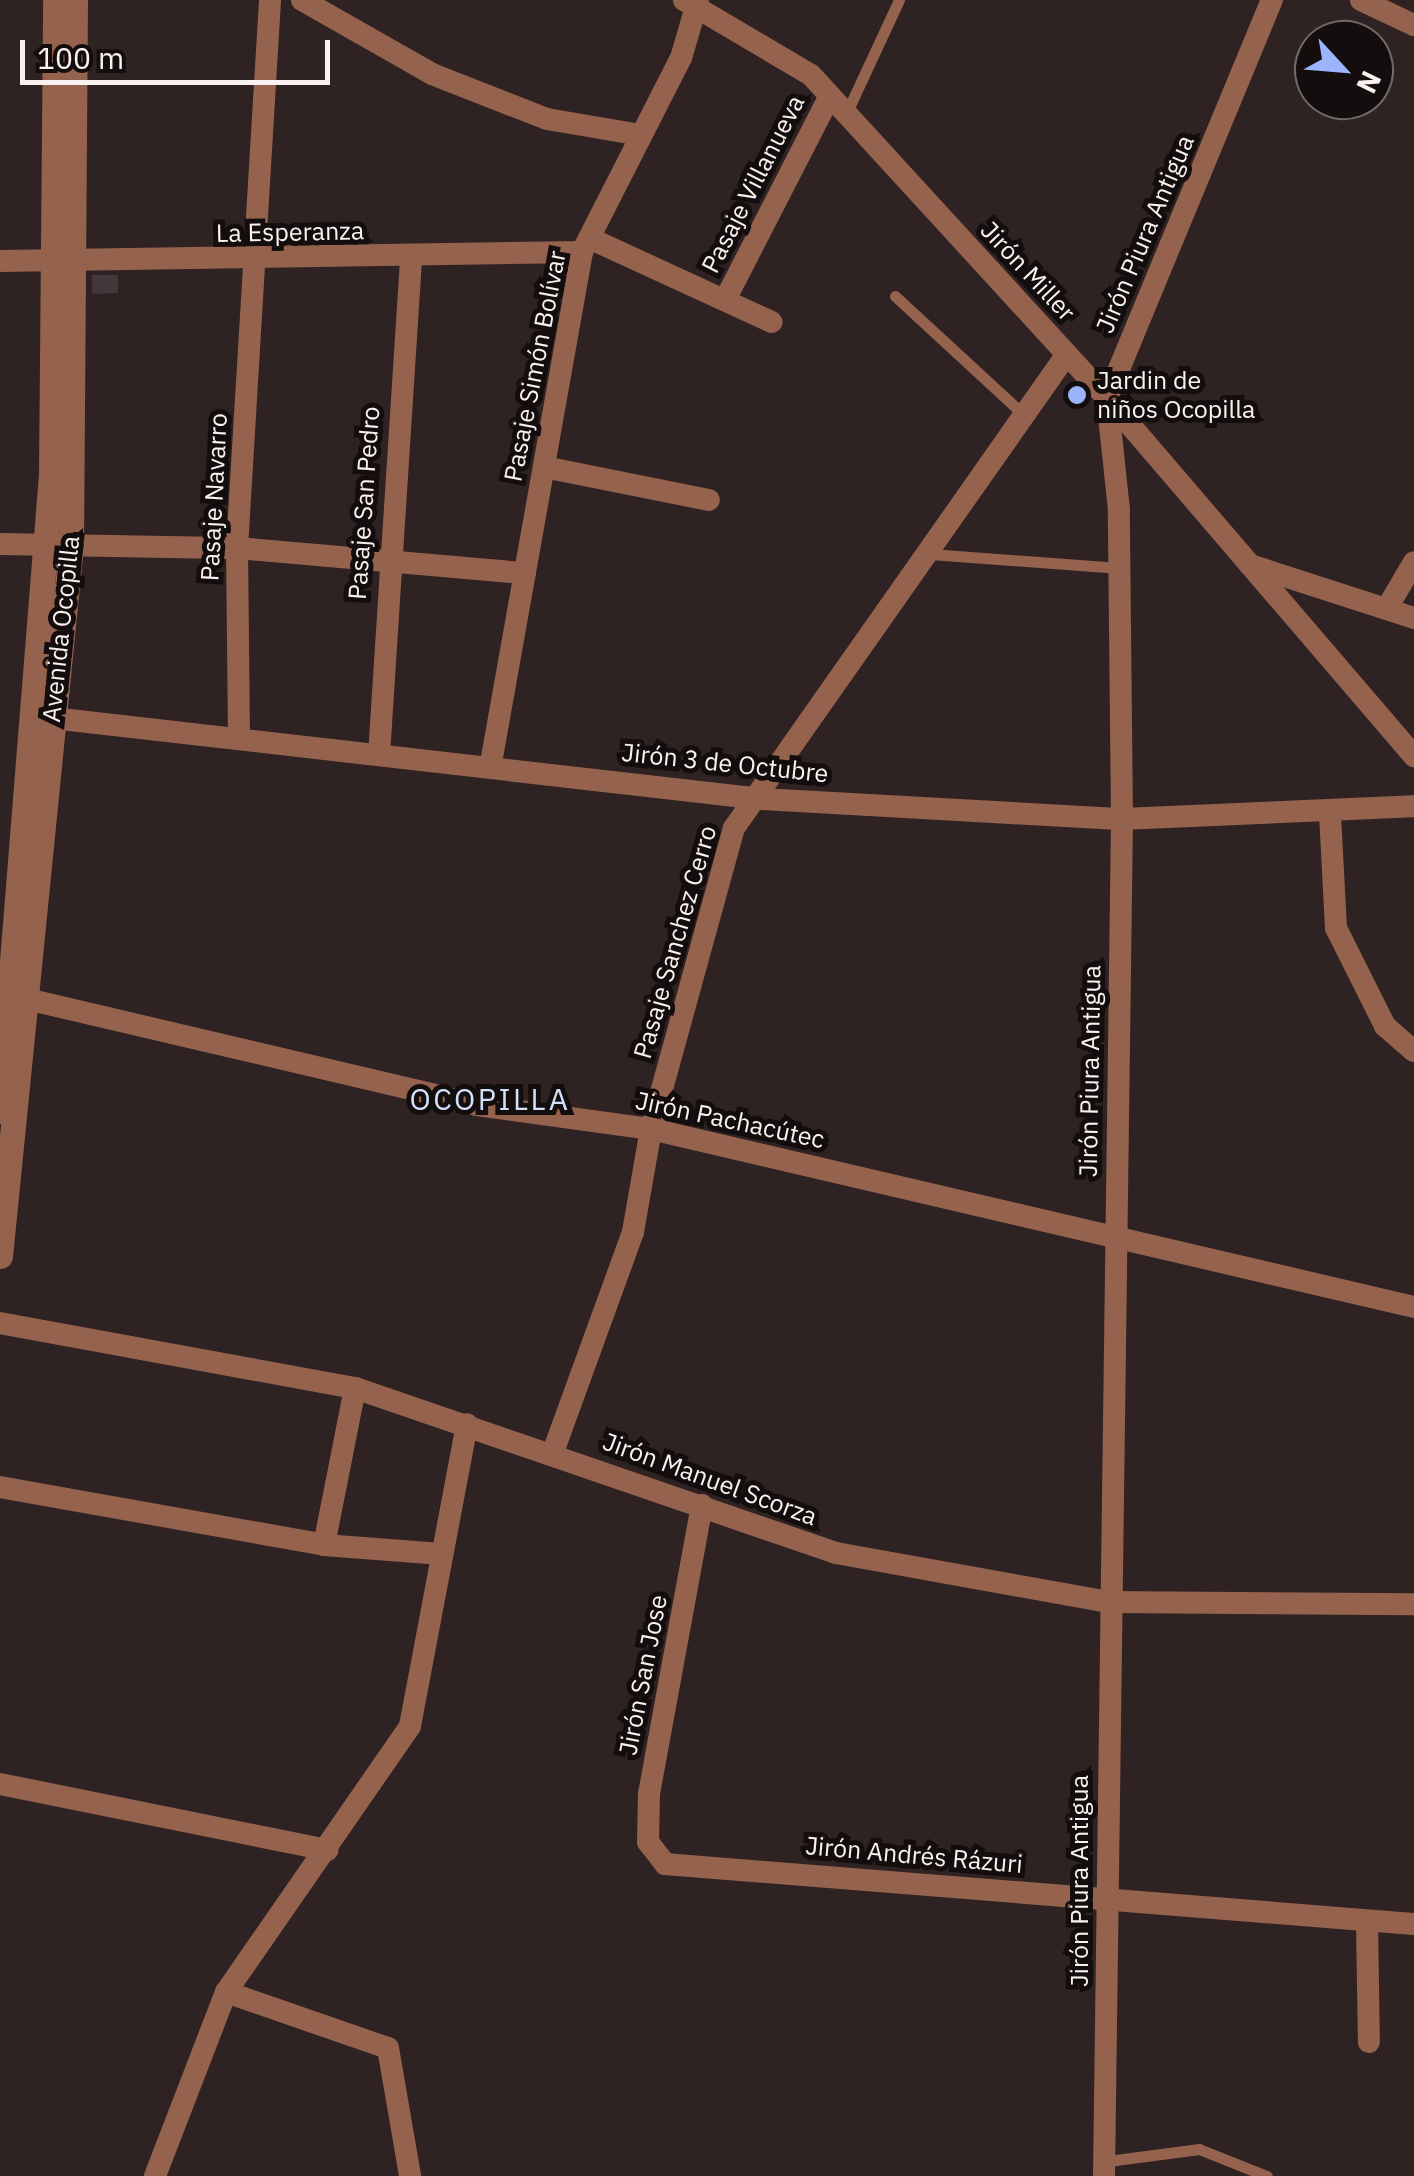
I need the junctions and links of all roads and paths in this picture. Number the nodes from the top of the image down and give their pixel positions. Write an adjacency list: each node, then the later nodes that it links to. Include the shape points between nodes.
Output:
1 (55, 0): 17 (street, Avenida Ocopilla)
2 (75, 0): 17 (street, Avenida Ocopilla)
3 (270, 0): 15 (street, Pasaje Navarro)
4 (302, 0): 12 (street, via 432,74 547,119)
5 (899, 0): 11 (lane)
6 (1272, 0): 22 (street, Jirón Piura Antigua)
7 (1361, 0): 9 (street)
8 (693, 2): 10 (street, Jirón Miller); 12 (street, Pasaje Simón Bolívar)
9 (1414, 25)
10 (830, 96): 11 (street, Jirón Miller); 19 (street, Pasaje Villanueva)
11 (846, 114): 21 (street, Jirón Miller)
12 (641, 134): 13 (street, Pasaje Simón Bolívar)
13 (585, 245): 14 (street, La Esperanza); 19 (street); 24 (street, Pasaje Simón Bolívar)
14 (411, 256): 15 (street, La Esperanza); 30 (street, Pasaje San Pedro)
15 (255, 260): 17 (street, La Esperanza); 28 (street, Pasaje Navarro)
16 (0, 261): 17 (street, La Esperanza)
17 (65, 264): 27 (street, Avenida Ocopilla)
18 (895, 296): 23 (lane)
19 (726, 298): 20 (street)
20 (772, 322)
21 (1067, 354): 22 (street, Jirón Miller); 23 (street, Pasaje Sanchez Cerro)
22 (1107, 398): 32 (street, Jirón Miller); 33 (street, Jirón Piura Antigua)
23 (1024, 416): 29 (street, Pasaje Sanchez Cerro)
24 (544, 467): 25 (street); 34 (street, Pasaje Simón Bolívar)
25 (709, 500)
26 (0, 544): 27 (street)
27 (59, 546): 28 (street); 37 (street, Avenida Ocopilla)
28 (237, 548): 30 (street); 38 (street, Pasaje Navarro)
29 (930, 554): 33 (lane); 42 (street, Pasaje Sanchez Cerro)
30 (386, 558): 34 (street); 39 (street, Pasaje San Pedro)
31 (1414, 562): 35 (street)
32 (1250, 565): 35 (street); 40 (street, Jirón Miller)
33 (1119, 568): 45 (street, Jirón Piura Antigua)
34 (525, 573): 41 (street, Pasaje Simón Bolívar)
35 (1388, 608): 36 (street)
36 (1414, 618)
37 (42, 717): 38 (street, Jirón 3 de Octubre); 46 (street, Avenida Ocopilla); 48 (street, Avenida Ocopilla)
38 (239, 737): 39 (street, Jirón 3 de Octubre)
39 (379, 755): 41 (street, Jirón 3 de Octubre)
40 (1414, 756)
41 (491, 762): 42 (street, Jirón 3 de Octubre)
42 (762, 799): 45 (street, Jirón 3 de Octubre); 49 (street, Pasaje Sanchez Cerro, via 734,828)
43 (1414, 806): 44 (street, Jirón 3 de Octubre)
44 (1330, 814): 45 (street, Jirón 3 de Octubre); 47 (street, via 1336,928 1385,1026)
45 (1122, 818): 50 (street, Jirón Piura Antigua)
46 (31, 1000): 49 (street, Jirón Pachacútec, via 477,1105); 51 (street, Avenida Ocopilla)
47 (1414, 1051)
48 (0, 1110)
49 (651, 1129): 50 (street, Jirón Pachacútec); 56 (street, Pasaje Sanchez Cerro, via 634,1232)
50 (1114, 1234): 52 (street, Jirón Pachacútec); 61 (street, Jirón Piura Antigua)
51 (0, 1256)
52 (1414, 1308)
53 (0, 1323): 54 (street, Jirón Manuel Scorza)
54 (355, 1388): 55 (street, Jirón Manuel Scorza); 59 (street)
55 (467, 1424): 56 (street, Jirón Manuel Scorza); 60 (street)
56 (554, 1452): 58 (street, Jirón Manuel Scorza)
57 (0, 1488): 59 (street)
58 (702, 1505): 61 (street, Jirón Manuel Scorza, via 836,1553); 65 (street, Jirón San Jose, via 649,1794)
59 (324, 1545): 60 (street)
60 (442, 1554): 64 (street, via 410,1726)
61 (1108, 1602): 62 (street, Jirón Manuel Scorza); 66 (street, Jirón Piura Antigua)
62 (1414, 1604)
63 (0, 1784): 64 (street)
64 (328, 1850): 69 (street)
65 (652, 1855): 66 (street, Jirón Andrés Rázuri)
66 (1105, 1898): 67 (street, Jirón Andrés Rázuri); 71 (street, Jirón Piura Antigua)
67 (1367, 1921): 68 (street, Jirón Andrés Rázuri); 70 (street)
68 (1414, 1924)
69 (226, 1992): 72 (street); 73 (street, via 388,2048)
70 (1368, 2042)
71 (1106, 2168): 74 (lane, via 1199,2149)
72 (155, 2176)
73 (410, 2176)
74 (1267, 2176)

